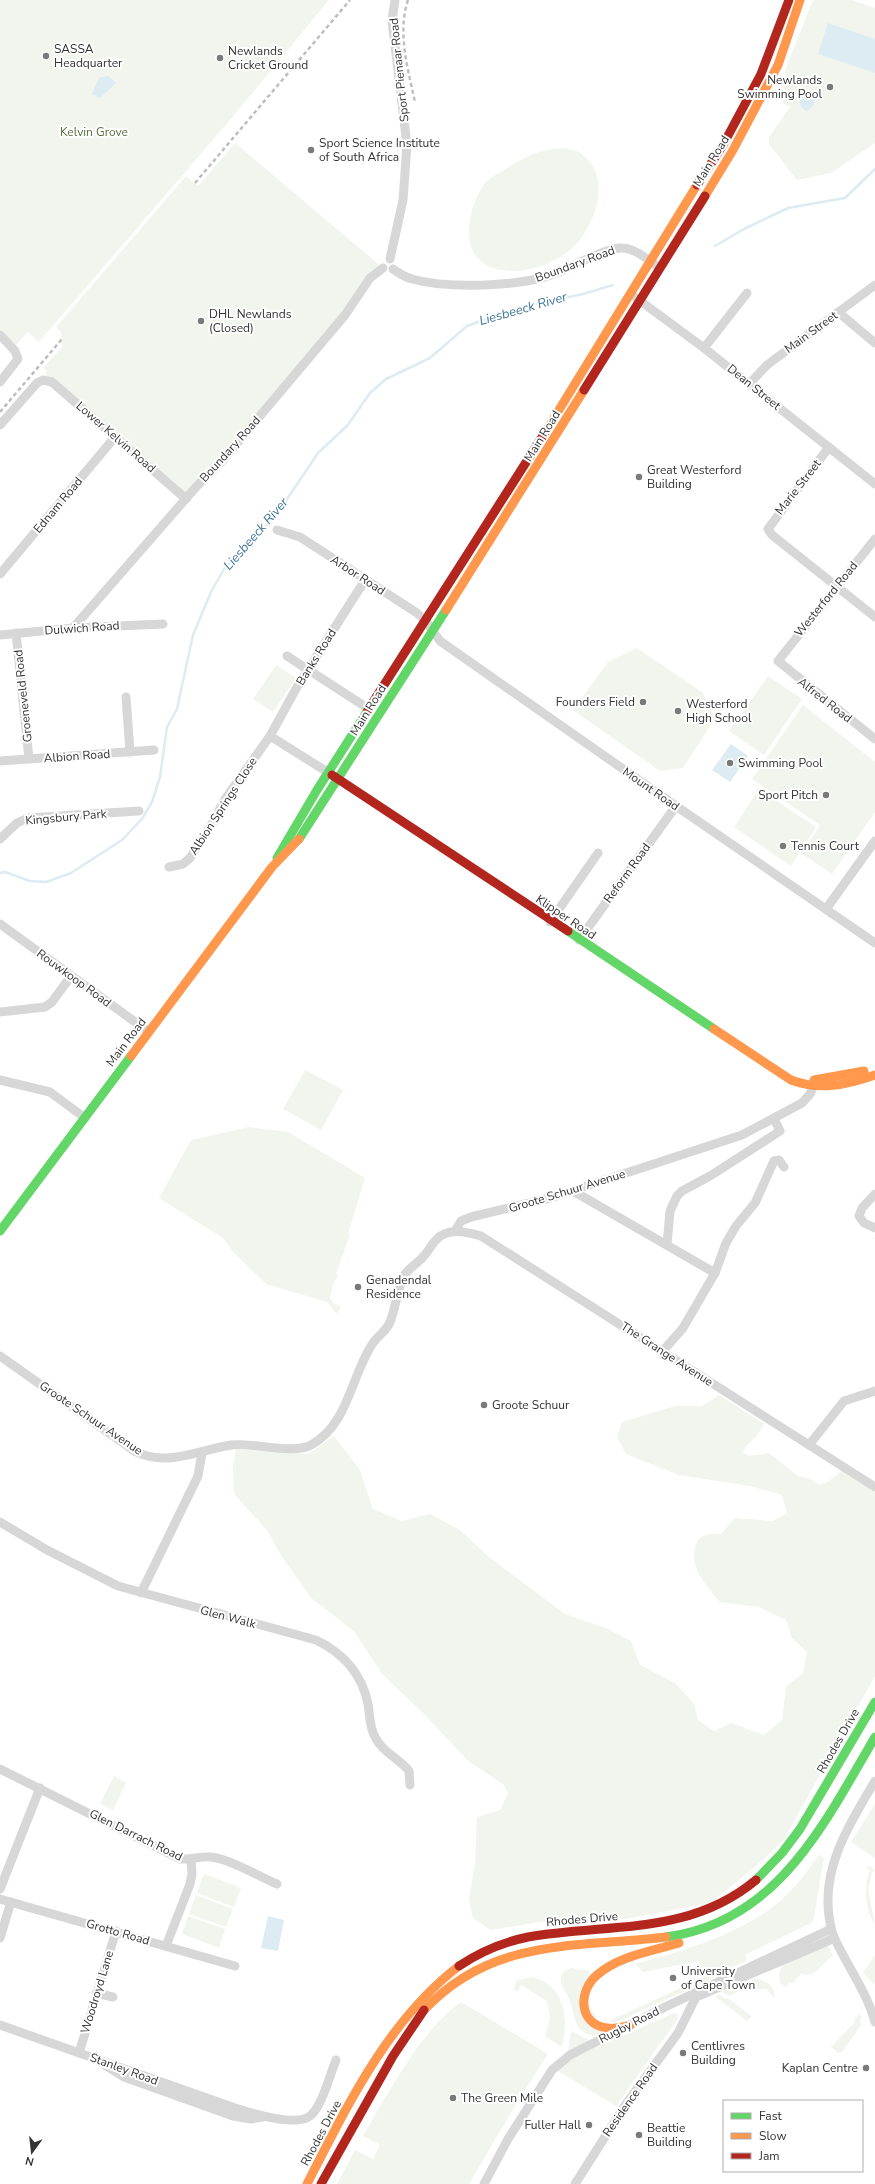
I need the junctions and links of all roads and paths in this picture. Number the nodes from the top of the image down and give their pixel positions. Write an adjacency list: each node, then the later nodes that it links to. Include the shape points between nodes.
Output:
1 (395, 0): 4 (street, Sport Pienaar Road, via 392,21 408,145 402,207)
2 (789, 0): 5 (main road, Main Road, via 768,56 744,108)
3 (800, 0): 6 (main road, Main Road, via 783,51 754,112)
4 (390, 259): 7 (street, via 383,262); 8 (street, via 394,263)
5 (650, 261): 6 (street, Boundary Road); 8 (street, Boundary Road, via 632,250 613,248 552,274 523,282 487,284 419,281 403,276); 11 (main road, Main Road)
6 (659, 267): 12 (main road, Main Road)
7 (383, 268): 8 (street, via 388,271); 23 (street, Boundary Road, via 370,278 345,315 222,461)
8 (393, 269)
9 (875, 285): 13 (street, Main Street)
10 (747, 293): 16 (street)
11 (629, 294): 12 (street, Dean Street); 30 (main road, Main Road, via 524,467)
12 (639, 300): 16 (street, Dean Street); 33 (main road, Main Road, via 519,496)
13 (838, 312): 15 (street); 18 (street, Main Street, via 767,365)
14 (0, 335): 17 (street, via 15,351 18,359)
15 (875, 343)
16 (704, 348): 18 (street, Dean Street)
17 (0, 382)
18 (750, 384): 21 (street, Dean Street)
19 (0, 425): 20 (street, Lower Kelvin Road, via 30,390 43,380 52,382)
20 (116, 437): 23 (street, Lower Kelvin Road); 26 (street, Ednam Road)
21 (829, 447): 22 (street, Dean Street); 28 (street, Marie Street, via 768,527 772,535)
22 (875, 484)
23 (186, 499): 32 (street, Boundary Road)
24 (277, 530): 27 (street, Arbor Road, via 300,537)
25 (875, 539): 28 (street, Westerford Road)
26 (0, 574)
27 (365, 580): 30 (street, Arbor Road); 38 (street, Banks Road)
28 (836, 586): 29 (street); 37 (street, Westerford Road)
29 (875, 617)
30 (426, 621): 33 (street, Arbor Road); 40 (main road, Main Road)
31 (163, 624): 32 (street, Dulwich Road)
32 (73, 628): 34 (street, Dulwich Road)
33 (432, 630): 48 (main road, Main Road); 49 (street, Mount Road, via 440,640)
34 (16, 633): 35 (street, Dulwich Road); 45 (street, Groeneveld Road)
35 (0, 635)
36 (287, 656): 38 (street)
37 (778, 659): 42 (street, Alfred Road, via 780,665)
38 (308, 670): 40 (street); 41 (street, Banks Road)
39 (126, 697): 44 (street)
40 (369, 709): 47 (main road, Main Road)
41 (270, 736): 47 (street); 54 (street, Albion Springs Close, via 223,802 190,858 179,866)
42 (875, 739)
43 (154, 750): 44 (street, Albion Road)
44 (130, 752): 45 (street, Albion Road)
45 (29, 759): 46 (street, Albion Road)
46 (0, 761)
47 (328, 773): 48 (main road, Klipper Road); 55 (main road, Main Road)
48 (338, 778): 55 (main road, Main Road, via 296,844); 57 (main road, Klipper Road)
49 (676, 806): 56 (street, Mount Road); 59 (street, Reform Road)
50 (139, 811): 51 (street, Kingsbury Park, via 28,818 17,823)
51 (0, 839)
52 (875, 841): 56 (street)
53 (598, 853): 57 (street)
54 (169, 867)
55 (272, 868): 63 (main road, Main Road)
56 (826, 909): 60 (street, Mount Road)
57 (550, 922): 59 (main road, Klipper Road)
58 (0, 924): 61 (street, Rouwkoop Road)
59 (579, 940): 67 (main road, Klipper Road, via 781,1074)
60 (875, 943)
61 (71, 976): 62 (street, via 52,1002 45,1007); 63 (street, Rouwkoop Road)
62 (0, 1012)
63 (149, 1032): 68 (main road, Main Road)
64 (875, 1068): 67 (main road, Klipper Road)
65 (875, 1076): 67 (main road, Klipper Road, via 839,1086)
66 (0, 1080): 68 (street, via 50,1092)
67 (815, 1084): 69 (street, Groote Schuur Avenue, via 802,1103)
68 (85, 1118): 75 (main road, Main Road)
69 (774, 1119): 71 (street, Groote Schuur Avenue, via 742,1135); 76 (street, via 780,1131 710,1176 682,1190 670,1211)
70 (784, 1167): 77 (street, via 778,1160 774,1162 755,1203 736,1226 726,1244)
71 (572, 1191): 74 (street, Groote Schuur Avenue, via 471,1217 461,1221); 76 (street)
72 (875, 1194): 73 (street, via 862,1208 859,1216 864,1223)
73 (875, 1228)
74 (455, 1231): 78 (street, The Grange Avenue, via 481,1236); 82 (street, Groote Schuur Avenue, via 436,1239 426,1254 404,1276 390,1322 383,1334 374,1342 337,1419 318,1441 301,1448 240,1444)
75 (0, 1232)
76 (667, 1245): 77 (street)
77 (715, 1273): 78 (street, via 683,1328)
78 (662, 1352): 81 (street, The Grange Avenue)
79 (0, 1356): 82 (street, Groote Schuur Avenue, via 136,1452 157,1459)
80 (875, 1391): 81 (street, via 844,1401)
81 (809, 1445): 83 (street, The Grange Avenue)
82 (202, 1453): 85 (street, via 198,1476)
83 (875, 1487)
84 (0, 1522): 85 (street, Glen Walk, via 90,1573)
85 (141, 1593): 90 (street, Glen Walk, via 316,1640 338,1653 353,1669 366,1694 374,1736 388,1754 409,1771)
86 (875, 1702): 114 (main road, Rhodes Drive, via 788,1849 762,1876 733,1897 714,1908 674,1922 552,1932 509,1942 468,1960 441,1979 412,2006 393,2033 339,2122)
87 (875, 1737): 92 (main road, Rhodes Drive)
88 (0, 1769): 91 (street, Glen Darrach Road)
89 (875, 1782): 99 (street, via 846,1830 834,1860 828,1895)
90 (410, 1785)
91 (40, 1788): 93 (street, Glen Darrach Road, via 180,1859); 95 (street)
92 (813, 1838): 109 (main road, via 804,1863 793,1877 772,1898 741,1920 609,1967 596,1975 583,1995 584,2012 591,2021 601,2026 614,2028); 115 (main road, Rhodes Drive, via 775,1885 750,1904 714,1924 672,1936 563,1944 524,1951 482,1967 444,1991 424,2011 400,2044)
93 (191, 1860): 94 (street, Glen Darrach Road, via 203,1857 219,1859); 101 (street, via 190,1884)
94 (276, 1884)
95 (0, 1888)
96 (0, 1898): 97 (street, Grotto Road)
97 (10, 1902): 98 (street, Grotto Road); 100 (street)
98 (116, 1931): 101 (street, Grotto Road); 103 (street, Woodroyd Lane)
99 (832, 1933): 105 (street, Rugby Road); 106 (street, via 828,1941 698,1996 694,1999); 107 (street, via 864,1991)
100 (0, 1938)
101 (166, 1946): 102 (street, Grotto Road)
102 (235, 1966)
103 (96, 1993): 104 (street); 110 (street, Woodroyd Lane)
104 (113, 1997)
105 (665, 2007): 106 (street, via 680,2007 686,2012); 109 (street, Rugby Road)
106 (687, 2018): 117 (street, Residence Road, via 601,2140)
107 (875, 2022)
108 (0, 2025): 110 (street, Stanley Road)
109 (630, 2025): 116 (street, Rugby Road, via 570,2055 555,2066 508,2139)
110 (78, 2053): 111 (street, Stanley Road)
111 (94, 2058): 113 (street, Stanley Road); 113 (street, via 124,2077 232,2116 251,2119)
112 (336, 2060): 113 (street, via 317,2108 310,2116 298,2120)
113 (266, 2116)
114 (307, 2184)
115 (320, 2184)
116 (484, 2184)
117 (575, 2184)

